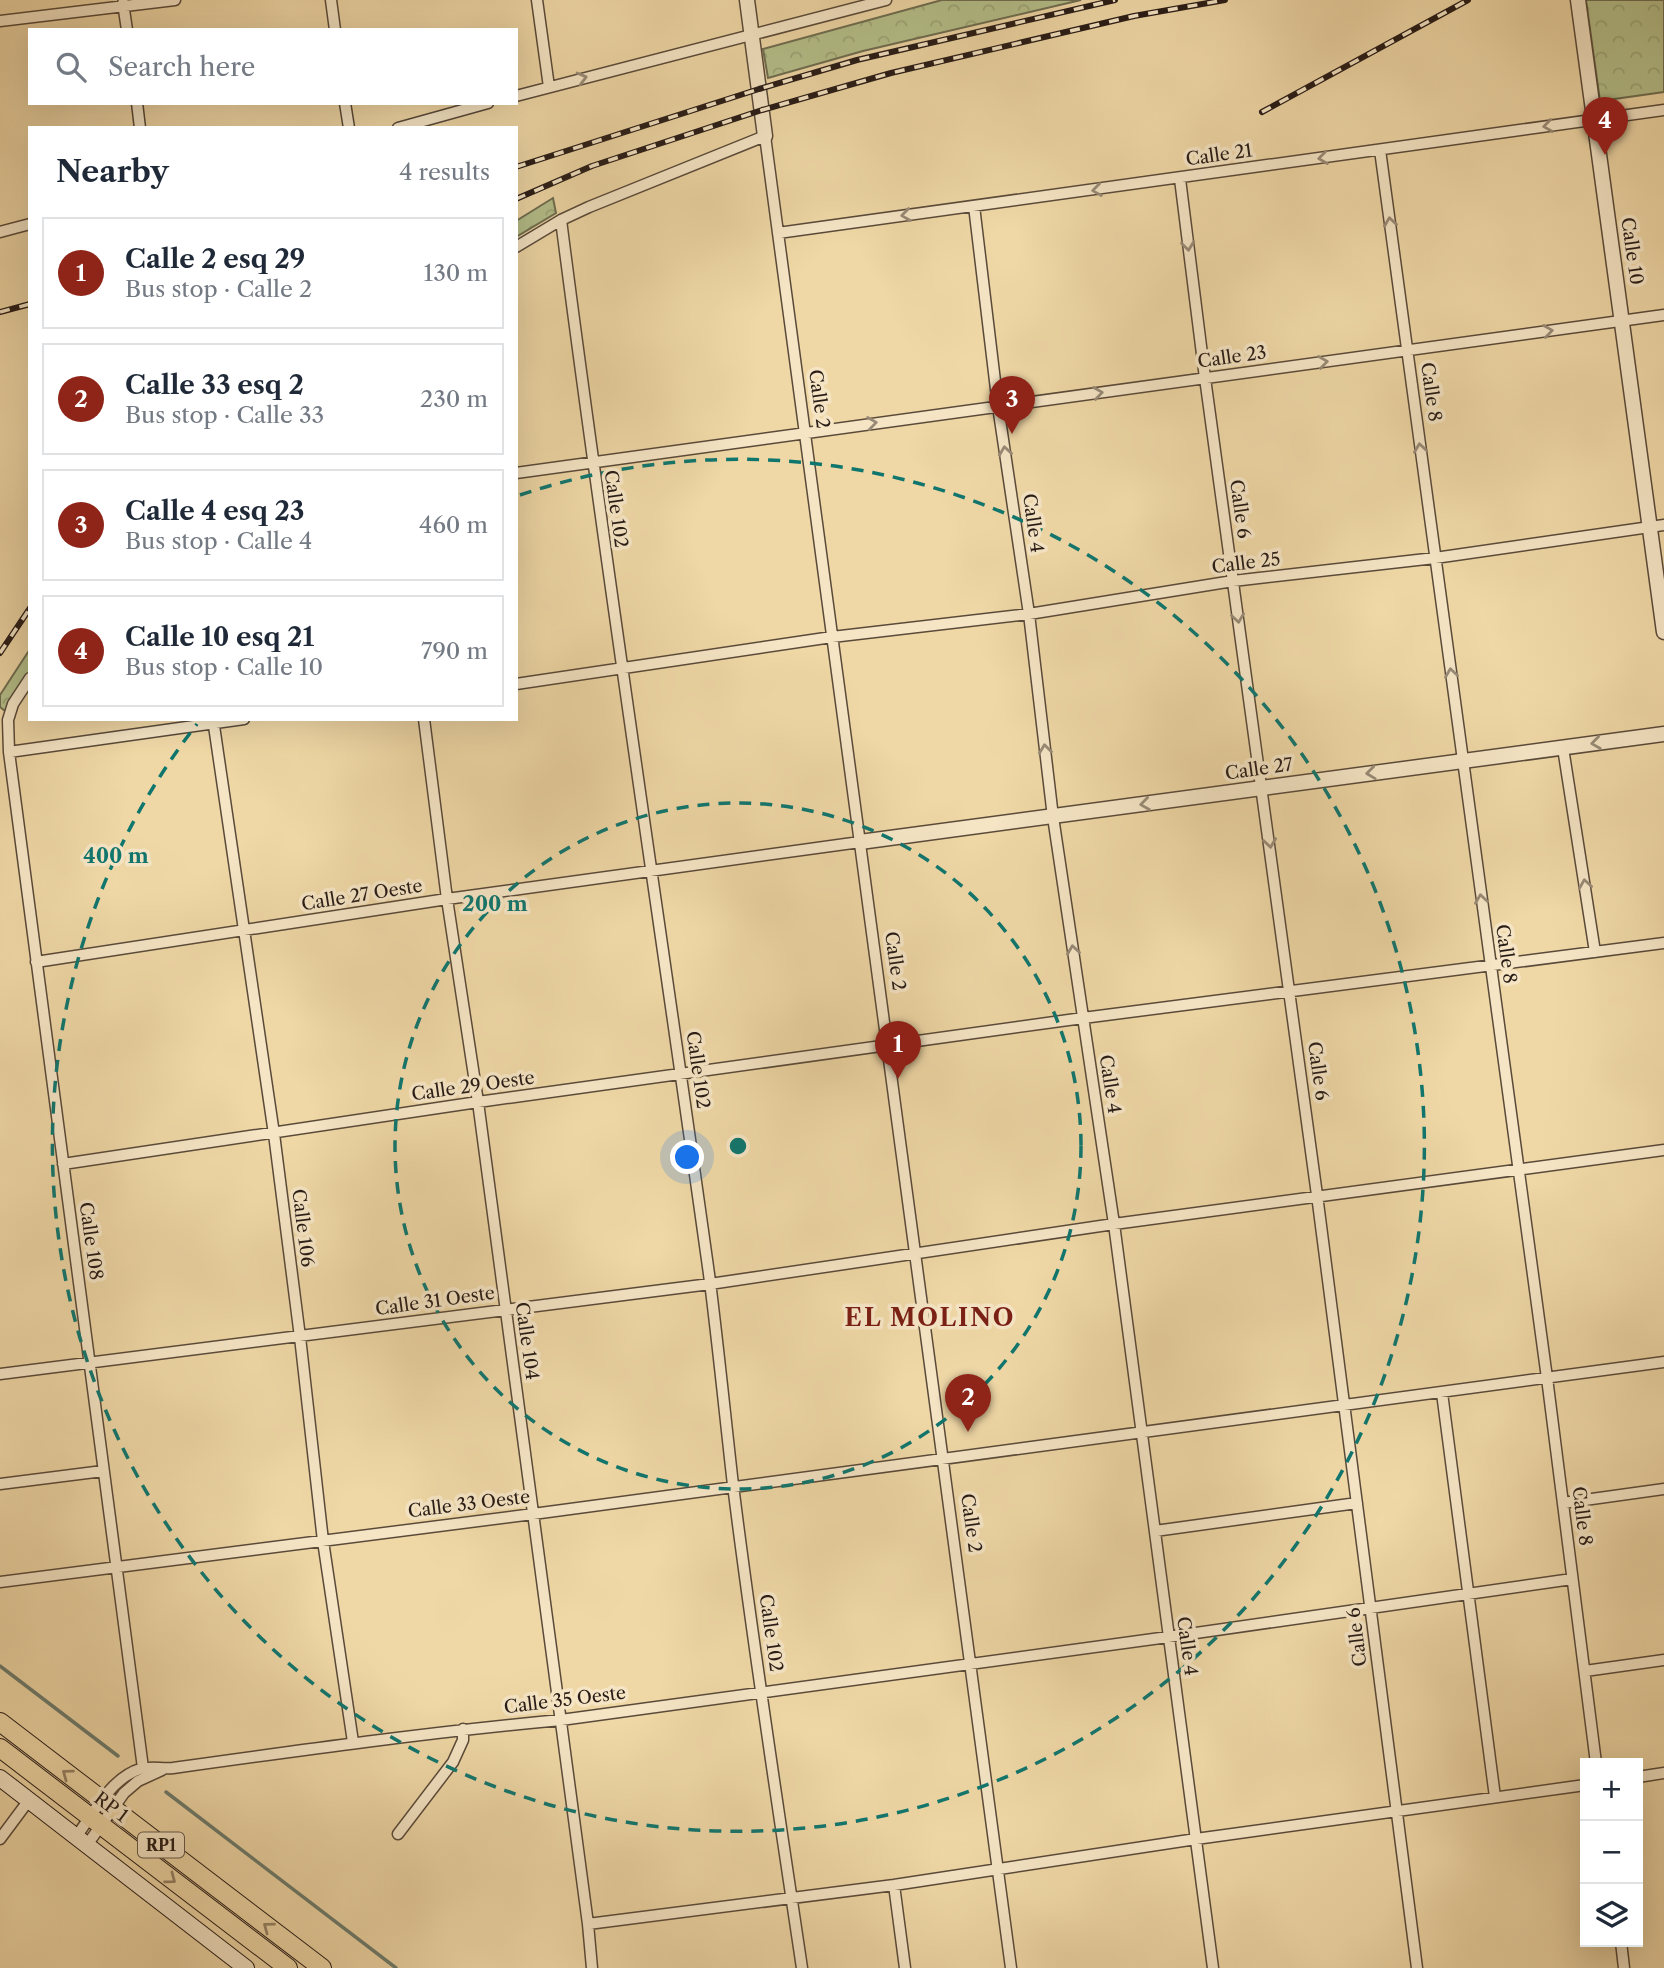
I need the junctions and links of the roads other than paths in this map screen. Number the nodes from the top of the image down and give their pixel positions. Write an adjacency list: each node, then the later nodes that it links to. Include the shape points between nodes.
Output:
1 (175, 0): 7 (street)
2 (331, 0): 10 (street)
3 (537, 0): 12 (street)
4 (747, 0): 11 (street, Calle 2)
5 (886, 0): 11 (street)
6 (1578, 0): 18 (street, Calle 10)
7 (123, 4): 8 (street); 9 (street)
8 (0, 20)
9 (127, 28)
10 (335, 28)
11 (752, 34): 12 (street, one-way to 11); 22 (street, Calle 2)
12 (549, 87): 13 (street)
13 (518, 95)
14 (137, 105): 19 (street)
15 (345, 105): 20 (street)
16 (481, 105): 21 (street)
17 (1664, 110): 18 (street, Calle 21)
18 (1595, 120): 23 (street, Calle 21, one-way to 23); 32 (street, Calle 10)
19 (140, 126)
20 (349, 126)
21 (405, 126)
22 (765, 136): 26 (street); 29 (street, Calle 2)
23 (1380, 150): 24 (street, Calle 21, one-way to 24); 33 (street, Calle 8, one-way to 23)
24 (1180, 179): 25 (street, Calle 21, one-way to 25); 34 (street, Calle 6, one-way to 34)
25 (974, 206): 29 (street, Calle 21, one-way to 29); 35 (street, Calle 4)
26 (561, 220): 30 (street); 37 (street, Calle 102)
27 (28, 225): 28 (street)
28 (0, 232)
29 (778, 233): 36 (street, Calle 2)
30 (518, 246)
31 (1664, 315): 32 (street, Calle 23)
32 (1622, 321): 33 (street, Calle 23, one-way to 32); 39 (street, Calle 10)
33 (1407, 351): 34 (street, Calle 23, one-way to 33); 40 (street, Calle 8, one-way to 33)
34 (1205, 379): 35 (street, Calle 23, one-way to 34); 41 (street, Calle 6)
35 (998, 406): 36 (street, Calle 23, one-way to 35); 42 (street, Calle 4, one-way to 35)
36 (804, 432): 37 (street, Calle 23); 44 (street, Calle 2)
37 (592, 462): 38 (street, Calle 23); 45 (street, Calle 102)
38 (518, 473)
39 (1657, 525): 40 (street, Calle 25); 43 (street, Calle 10)
40 (1435, 558): 41 (street, Calle 25); 53 (street, Calle 8, one-way to 40)
41 (1233, 581): 42 (street, Calle 25); 54 (street, Calle 6, one-way to 54)
42 (1029, 614): 44 (street, Calle 25); 55 (street, Calle 4, one-way to 42)
43 (1664, 632)
44 (832, 637): 45 (street, Calle 25); 56 (street, Calle 2)
45 (621, 670): 47 (street, Calle 25); 57 (street, Calle 102)
46 (28, 681): 52 (street, Calle 108, via 8,720)
47 (518, 684)
48 (213, 721): 52 (street); 59 (street, Calle 106)
49 (424, 721): 58 (street, Calle 104)
50 (1664, 734): 51 (street, Calle 27, one-way to 51)
51 (1563, 748): 53 (street, Calle 27); 61 (street, one-way to 51)
52 (9, 752): 62 (street, Calle 108)
53 (1462, 761): 54 (street, Calle 27, one-way to 54); 63 (street, Calle 8, one-way to 53)
54 (1262, 788): 55 (street, Calle 27, one-way to 55); 64 (street, Calle 6, one-way to 64)
55 (1053, 817): 56 (street, Calle 27); 65 (street, Calle 4, one-way to 55)
56 (860, 842): 57 (street, Calle 27 Oeste); 66 (street, Calle 2)
57 (652, 872): 58 (street, Calle 27 Oeste); 67 (street, Calle 102)
58 (447, 899): 59 (street, Calle 27 Oeste); 68 (street, Calle 104)
59 (243, 931): 62 (street, Calle 27 Oeste); 69 (street, Calle 106)
60 (1664, 943): 61 (street, Calle 29 Oeste)
61 (1595, 952): 63 (street, Calle 29 Oeste)
62 (36, 962): 71 (street, Calle 108)
63 (1490, 966): 64 (street, Calle 29 Oeste); 72 (street, Calle 8)
64 (1289, 991): 65 (street, Calle 29 Oeste); 73 (street, Calle 6)
65 (1083, 1018): 66 (street, Calle 29 Oeste); 74 (street, Calle 4)
66 (887, 1046): 67 (street, Calle 29 Oeste); 75 (street, Calle 2)
67 (681, 1074): 68 (street, Calle 29 Oeste); 76 (street, Calle 102)
68 (478, 1102): 69 (street, Calle 29 Oeste); 77 (street, Calle 104)
69 (274, 1134): 71 (street, Calle 29 Oeste); 78 (street, Calle 106)
70 (1664, 1150): 72 (street, Calle 31 Oeste)
71 (63, 1164): 80 (street, Calle 108)
72 (1518, 1171): 73 (street, Calle 31 Oeste); 82 (street, Calle 8)
73 (1317, 1195): 74 (street, Calle 31 Oeste); 84 (street, Calle 6)
74 (1114, 1224): 75 (street, Calle 31 Oeste); 85 (street, Calle 4)
75 (915, 1252): 76 (street, Calle 31 Oeste); 86 (street, Calle 2)
76 (710, 1284): 77 (street, Calle 31 Oeste); 89 (street, Calle 102)
77 (505, 1310): 78 (street, Calle 31 Oeste); 93 (street, Calle 104)
78 (300, 1337): 80 (street, Calle 31 Oeste); 95 (street, Calle 106)
79 (1664, 1362): 82 (street, Calle 33 Oeste)
80 (90, 1363): 81 (street, Calle 31 Oeste); 87 (street, Calle 108)
81 (0, 1374)
82 (1547, 1378): 83 (street, Calle 33 Oeste); 92 (street, Calle 8)
83 (1441, 1393): 84 (street, Calle 33 Oeste); 99 (street)
84 (1344, 1404): 85 (street, Calle 33 Oeste); 91 (street, Calle 6)
85 (1143, 1433): 86 (street, Calle 33 Oeste); 94 (street, Calle 4)
86 (943, 1460): 89 (street, Calle 33 Oeste); 103 (street, Calle 2)
87 (103, 1471): 88 (street); 96 (street, Calle 108)
88 (0, 1485)
89 (734, 1488): 93 (street, Calle 33 Oeste); 105 (street, Calle 102)
90 (1664, 1489): 92 (street)
91 (1357, 1503): 94 (street); 100 (street, Calle 6)
92 (1563, 1503): 97 (street, Calle 8)
93 (533, 1514): 95 (street, Calle 33 Oeste); 106 (street, Calle 104)
94 (1155, 1531): 101 (street, Calle 4)
95 (323, 1541): 96 (street, Calle 33 Oeste); 109 (street, Calle 106)
96 (116, 1566): 98 (street, Calle 33 Oeste); 112 (street, Calle 108)
97 (1573, 1579): 99 (street, Calle 35 Oeste); 104 (street, Calle 8)
98 (0, 1582)
99 (1468, 1593): 100 (street, Calle 35 Oeste); 118 (street)
100 (1371, 1607): 101 (street, Calle 35 Oeste); 121 (street, Calle 6)
101 (1168, 1637): 103 (street, Calle 35 Oeste); 125 (street, Calle 4)
102 (1664, 1660): 104 (street)
103 (971, 1664): 105 (street, Calle 35 Oeste); 127 (street, Calle 2)
104 (1585, 1671): 111 (street, Calle 8)
105 (762, 1693): 106 (street, Calle 35 Oeste); 129 (street, Calle 102)
106 (561, 1720): 108 (street, Calle 35 Oeste); 130 (street, Calle 104)
107 (0, 1722): 120 (main road, RP 1 / RP1, one-way to 107)
108 (463, 1729): 109 (street, Calle 35 Oeste); 123 (street, via 453,1762)
109 (353, 1742): 113 (street, Calle 35 Oeste)
110 (0, 1748): 122 (main road, RP 1 / RP1)
111 (1595, 1758)
112 (143, 1768): 113 (street, Calle 35 Oeste); 120 (street, via 116,1785)
113 (164, 1769): 120 (street, Calle 35 Oeste, via 138,1781)
114 (1664, 1773): 115 (street)
115 (1643, 1776)
116 (0, 1778): 119 (main road)
117 (1580, 1786): 118 (street)
118 (1495, 1797): 121 (street)
119 (29, 1800): 124 (street); 126 (main road)
120 (107, 1805): 122 (street); 134 (main road, RP 1 / RP1, one-way to 120)
121 (1396, 1812): 125 (street); 140 (street, Calle 6)
122 (95, 1822): 126 (street); 133 (main road, RP 1 / RP1, one-way to 133)
123 (398, 1835)
124 (0, 1839)
125 (1196, 1839): 127 (street); 139 (street, Calle 4)
126 (82, 1841): 132 (main road)
127 (998, 1870): 128 (street); 138 (street, Calle 2)
128 (894, 1885): 129 (street); 137 (street)
129 (791, 1897): 130 (street); 136 (street, Calle 102)
130 (588, 1924): 135 (street, Calle 104)
131 (1622, 1947): 141 (street)
132 (246, 1968)
133 (288, 1968)
134 (322, 1968)
135 (592, 1968)
136 (802, 1968)
137 (905, 1968)
138 (1012, 1968)
139 (1213, 1968)
140 (1417, 1968)
141 (1624, 1968)

